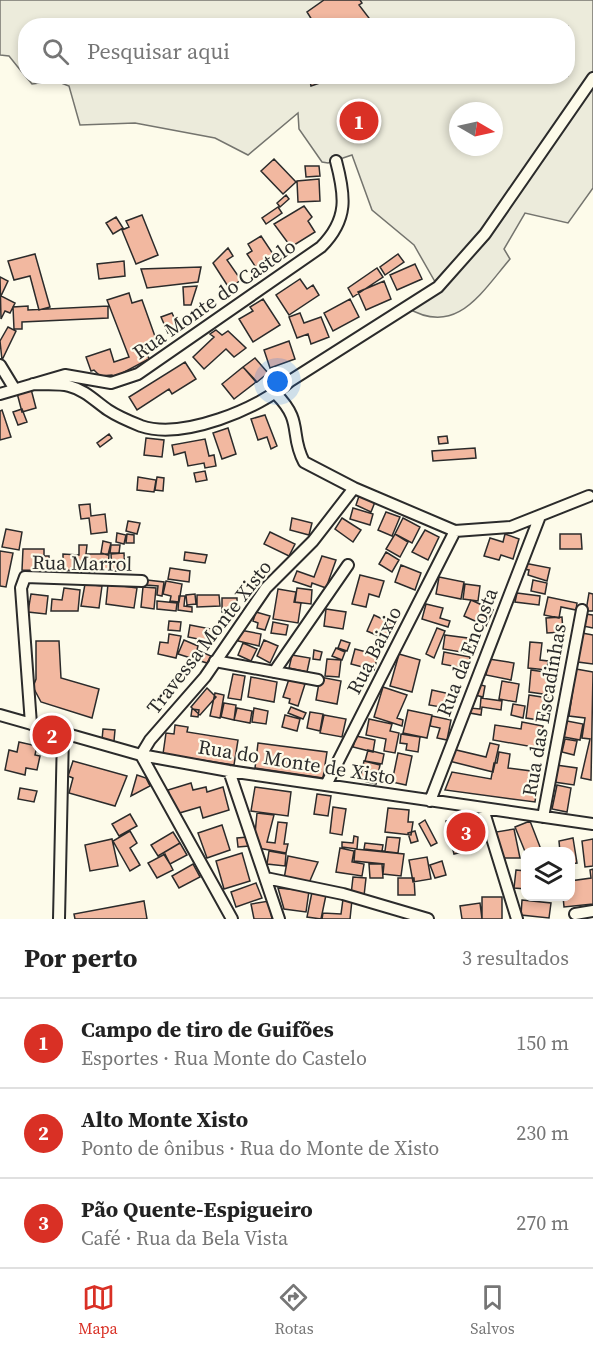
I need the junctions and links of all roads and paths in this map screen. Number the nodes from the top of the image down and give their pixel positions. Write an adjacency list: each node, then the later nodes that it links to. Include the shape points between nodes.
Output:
1 (593, 78): 7 (street, via 485,234 438,287 290,381)
2 (336, 160): 4 (street, Rua Monte do Castelo, via 344,195 332,236 321,247 138,374 111,383 65,375)
3 (0, 365): 5 (street)
4 (33, 384): 5 (street, Rua Monte do Castelo); 7 (street, via 69,386 143,426 176,430 221,418)
5 (14, 388): 6 (street, Rua Monte do Castelo)
6 (0, 394)
7 (276, 394): 8 (street, via 294,417 304,462)
8 (354, 488): 11 (street); 15 (street, Travessa Monte Xisto, via 314,541 266,588)
9 (590, 496): 10 (street)
10 (540, 516): 11 (street, via 511,527); 24 (street, Rua da Encosta)
11 (455, 531): 23 (street, Rua Baixio)
12 (348, 565): 16 (street)
13 (142, 582): 19 (street, Rua Marrol, via 25,577 21,588)
14 (582, 610): 26 (street, Rua das Escadinhas)
15 (215, 661): 16 (street); 21 (street, Travessa Monte Xisto)
16 (274, 672): 17 (street)
17 (318, 680)
18 (0, 715): 19 (street, Rua do Monte de Xisto)
19 (31, 724): 20 (street, Rua do Monte de Xisto)
20 (63, 734): 21 (street, Rua do Monte de Xisto); 31 (street)
21 (141, 755): 22 (street, Rua do Monte de Xisto); 32 (street)
22 (229, 771): 23 (street, Rua do Monte de Xisto); 28 (street)
23 (326, 785): 24 (street, Rua do Monte de Xisto)
24 (430, 801): 25 (street, Rua do Monte de Xisto)
25 (483, 809): 26 (street, Rua do Monte de Xisto); 35 (street)
26 (543, 817): 27 (street, Rua do Monte de Xisto)
27 (593, 824)
28 (266, 878): 33 (street); 34 (street, via 343,894)
29 (593, 911): 30 (street)
30 (575, 914)
31 (59, 919)
32 (232, 919)
33 (279, 919)
34 (428, 919)
35 (517, 919)

